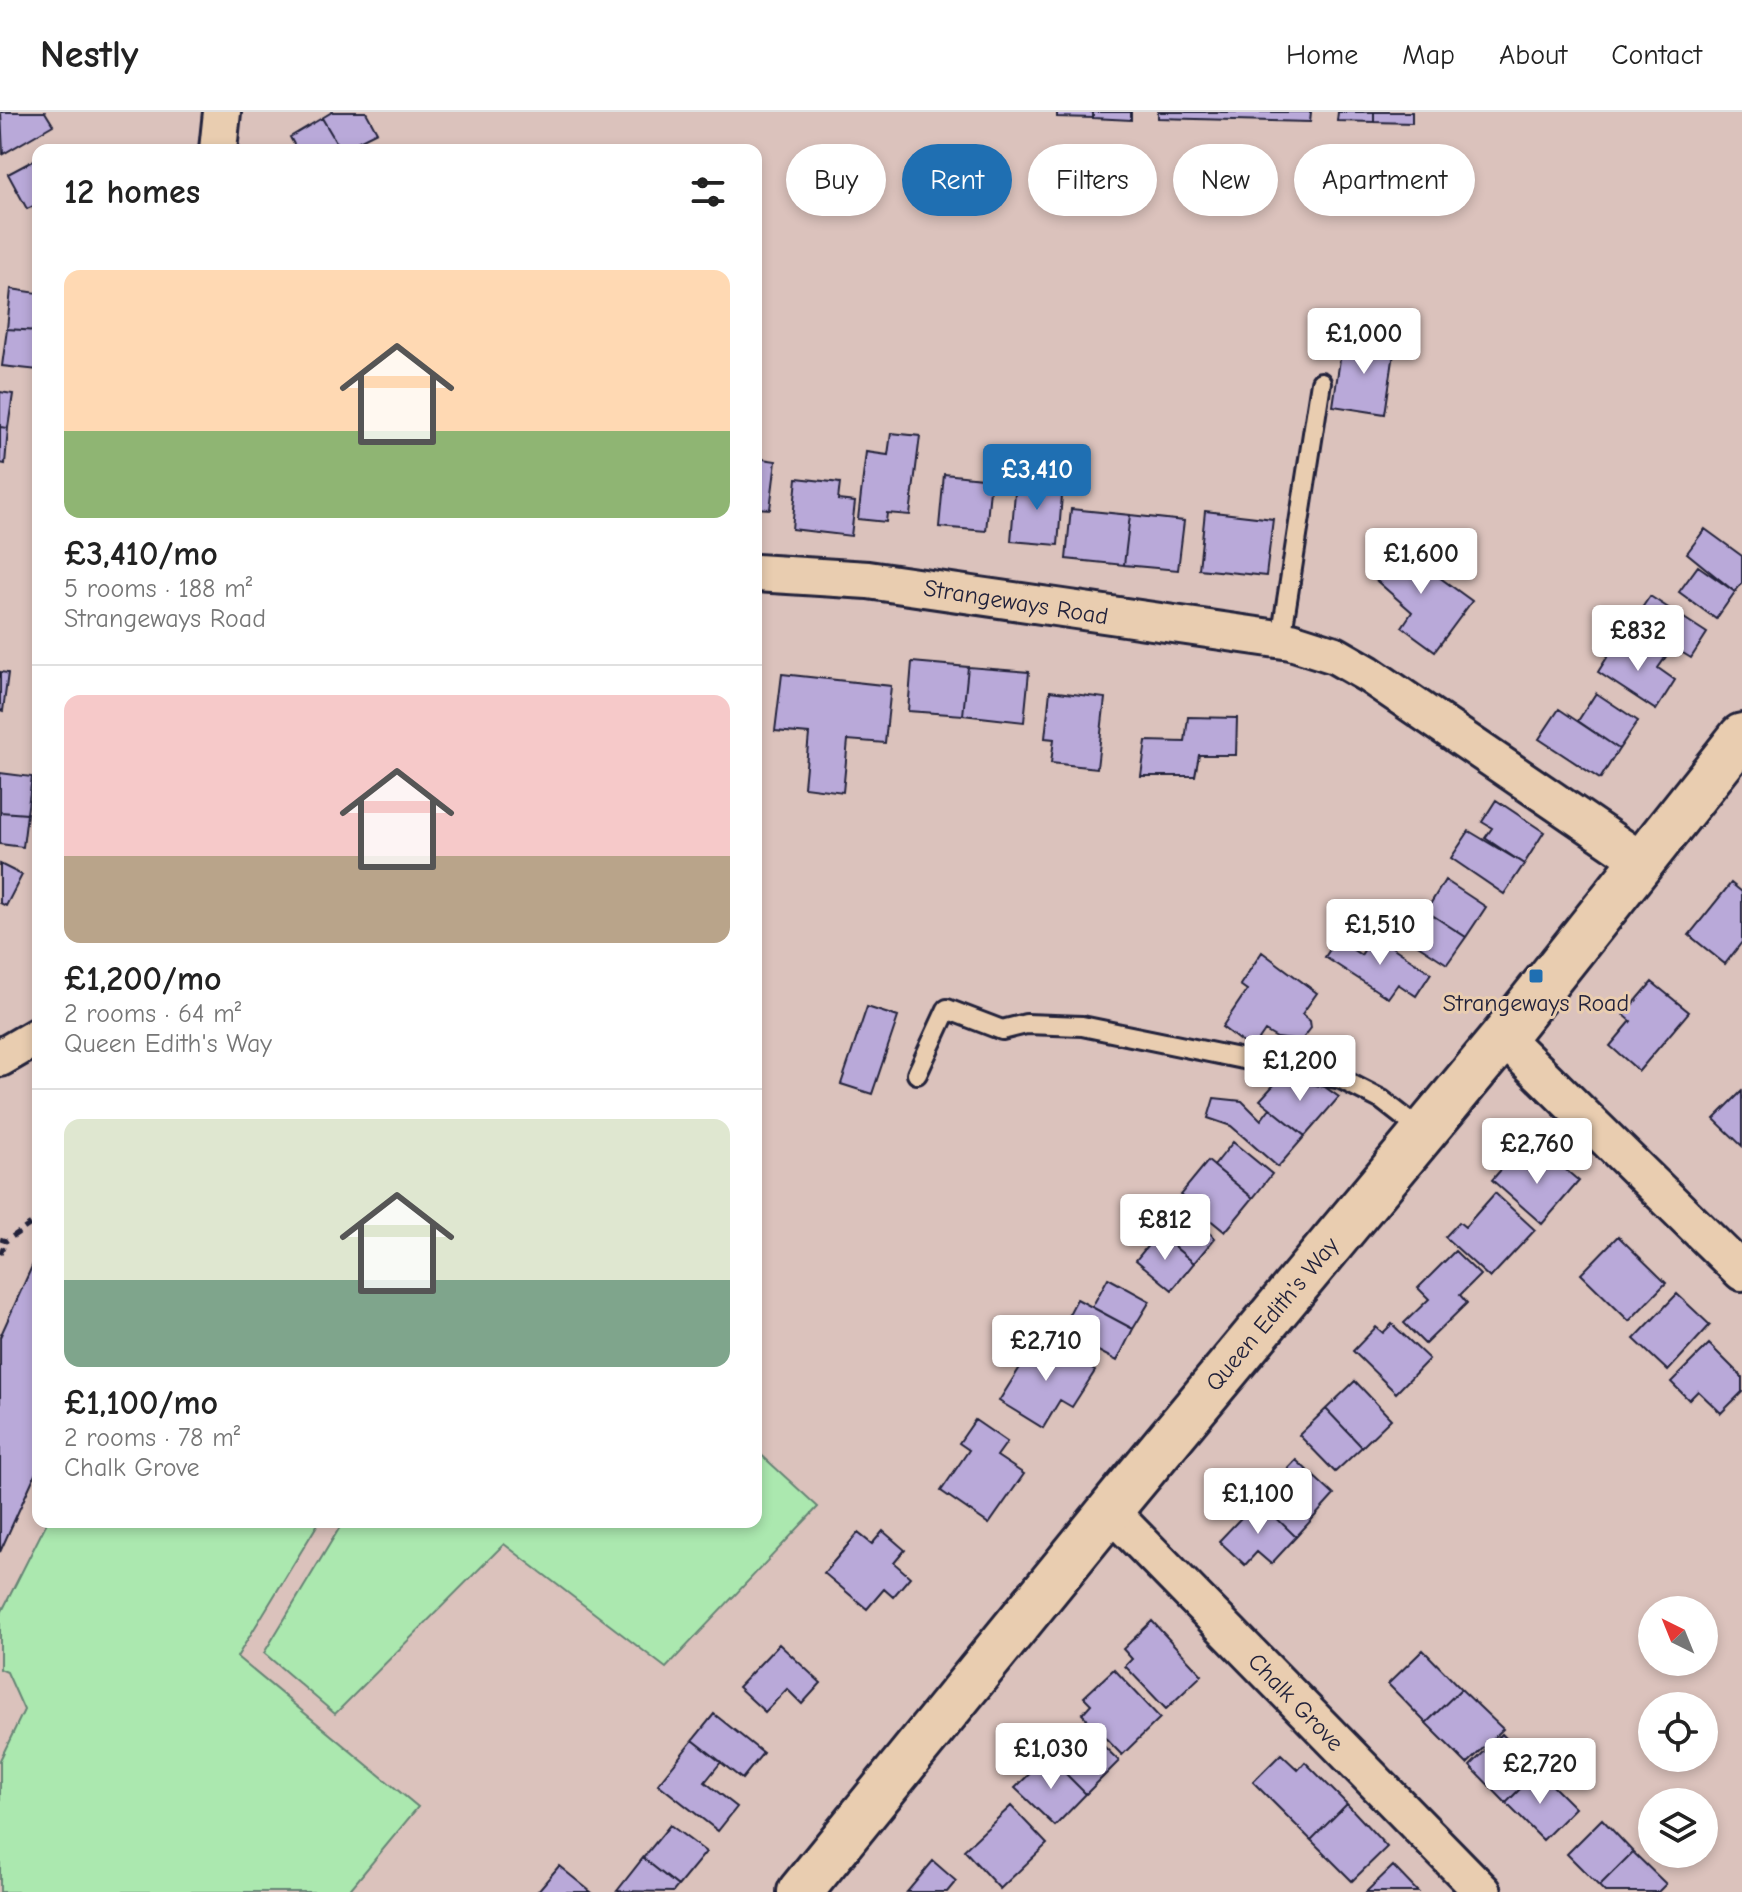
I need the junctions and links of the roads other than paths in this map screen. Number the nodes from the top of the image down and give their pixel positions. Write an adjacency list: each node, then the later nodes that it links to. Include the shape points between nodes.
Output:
1 (222, 112): 2 (street)
2 (219, 144)
3 (1321, 382): 5 (lane)
4 (762, 573): 5 (street, Strangeways Road, via 868,580)
5 (1281, 639): 7 (street, Strangeways Road, via 1335,655 1368,674)
6 (1742, 736): 7 (street, Queen Edith's Way)
7 (1642, 861): 8 (street, Queen Edith's Way)
8 (1503, 1037): 12 (street, Queen Edith's Way); 13 (street)
9 (32, 1039): 10 (street)
10 (0, 1058)
11 (917, 1074): 12 (lane, via 947,1009 1002,1030 1026,1024 1082,1026 1341,1079 1382,1100)
12 (1423, 1132): 14 (street, Queen Edith's Way)
13 (1742, 1272)
14 (1110, 1511): 15 (street, Queen Edith's Way); 16 (street, Chalk Grove)
15 (800, 1892)
16 (1483, 1892)

